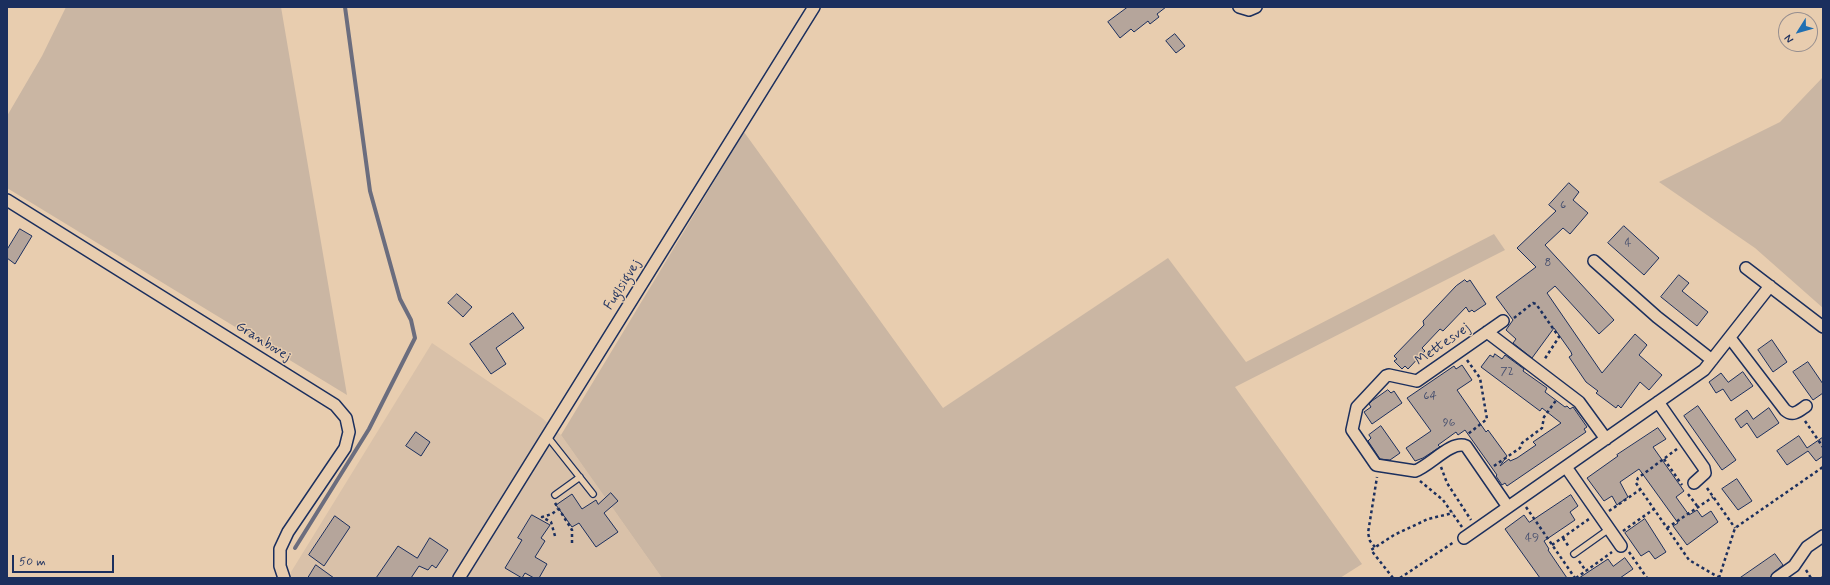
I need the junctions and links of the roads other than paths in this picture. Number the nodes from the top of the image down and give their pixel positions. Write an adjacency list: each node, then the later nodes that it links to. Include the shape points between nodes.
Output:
1 (814, 7): 15 (street, Fuglsigvej)
2 (1239, 7): 3 (street, via 1249,10)
3 (1256, 7)
4 (7, 200): 28 (street, Granbovej, via 335,405 346,418 349,432 345,448 288,532 280,549 280,566)
5 (1594, 261): 12 (street, via 1656,317)
6 (1746, 268): 7 (street)
7 (1770, 286): 9 (street); 11 (street)
8 (1503, 321): 10 (street, Mettesvej)
9 (1823, 327)
10 (1487, 332): 16 (street, Mettesvej, via 1579,402); 22 (street, Mettesvej, via 1417,381 1386,376 1360,402 1355,411 1352,430 1373,462 1379,466 1416,471 1454,446 1462,444 1469,448)
11 (1730, 338): 12 (street); 14 (street, via 1785,410 1792,414)
12 (1712, 360): 13 (street, via 1697,376)
13 (1658, 402): 16 (street); 19 (street, via 1704,468 1705,473)
14 (1803, 408)
15 (547, 436): 18 (lane); 27 (street, Fuglsigvej)
16 (1606, 439): 17 (street)
17 (1566, 466): 22 (street); 25 (street)
18 (580, 477): 20 (lane); 21 (lane)
19 (1697, 480)
20 (593, 494)
21 (555, 495)
22 (1508, 507): 23 (street)
23 (1470, 534)
24 (1823, 536): 29 (street, via 1807,547 1794,566)
25 (1615, 537): 26 (lane)
26 (1574, 554)
27 (462, 576)
28 (284, 578)
29 (1777, 578)

